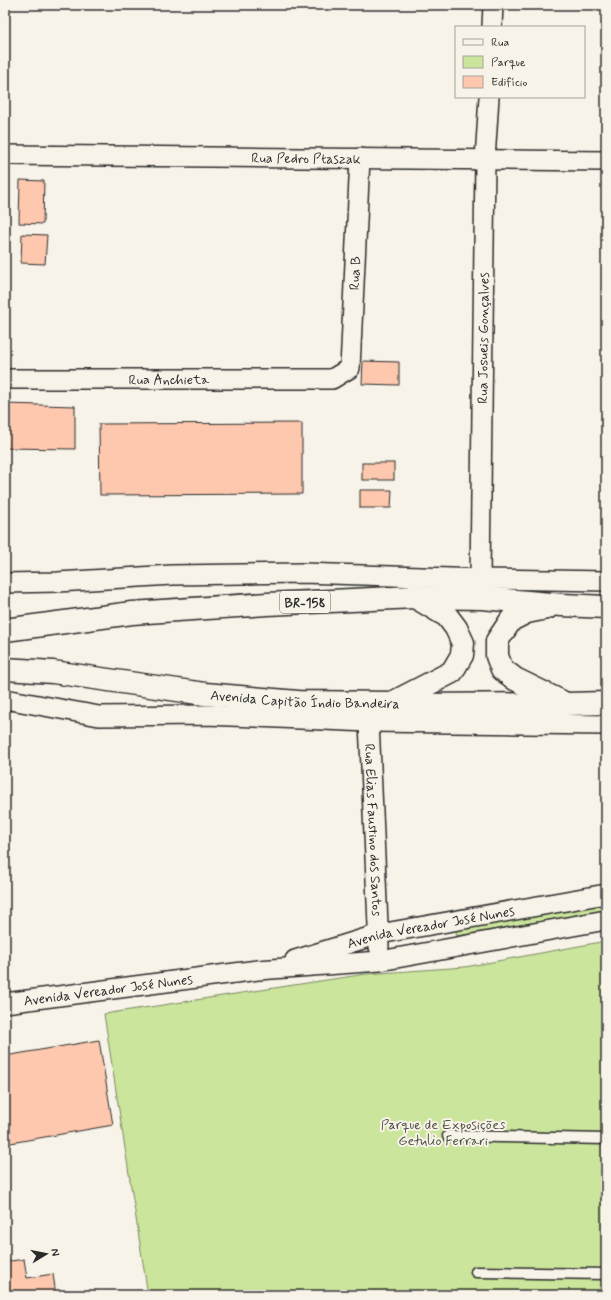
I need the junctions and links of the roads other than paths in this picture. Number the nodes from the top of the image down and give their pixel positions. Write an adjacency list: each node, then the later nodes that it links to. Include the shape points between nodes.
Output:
1 (493, 5): 2 (street)
2 (492, 26)
3 (488, 98): 6 (street, Rua Josueis Gonçalves)
4 (5, 155): 5 (street, Rua Pedro Ptaszak)
5 (360, 158): 6 (street, Rua Pedro Ptaszak); 9 (street, Rua B, via 350,368)
6 (485, 160): 7 (street, Rua Pedro Ptaszak); 10 (street, Rua Josueis Gonçalves)
7 (606, 161)
8 (5, 379): 9 (street, Rua Anchieta)
9 (332, 379)
10 (480, 579): 11 (street); 12 (street, via 303,573 172,575)
11 (606, 581)
12 (5, 584)
13 (415, 597): 14 (main road, BR-158, via 482,598); 16 (main road, BR-158, via 132,613); 19 (main road, via 447,616 463,643 462,655 452,672)
14 (562, 605): 15 (main road, BR-158); 21 (main road, via 527,612 511,620 497,641 497,656 502,669 515,679)
15 (606, 607)
16 (5, 630)
17 (5, 669): 19 (main road, Avenida Capitão Índio Bandeira, via 53,672 205,694 298,702)
18 (5, 699): 22 (street, via 99,716 206,715)
19 (392, 703): 21 (main road, Avenida Capitão Índio Bandeira)
20 (606, 703): 21 (main road, Avenida Capitão Índio Bandeira)
21 (566, 704)
22 (369, 722): 23 (street); 26 (street, Rua Elias Faustino dos Santos)
23 (606, 725)
24 (606, 894): 26 (street, Avenida Vereador José Nunes)
25 (606, 920): 27 (street, Avenida Vereador José Nunes)
26 (379, 934): 27 (street, Rua Elias Faustino dos Santos); 28 (street, Avenida Vereador José Nunes)
27 (380, 961): 28 (street, Avenida Vereador José Nunes)
28 (258, 970): 29 (street, Avenida Vereador José Nunes)
29 (5, 1003)
30 (448, 1136): 31 (lane)
31 (606, 1140)
32 (476, 1272): 33 (lane)
33 (606, 1274)

